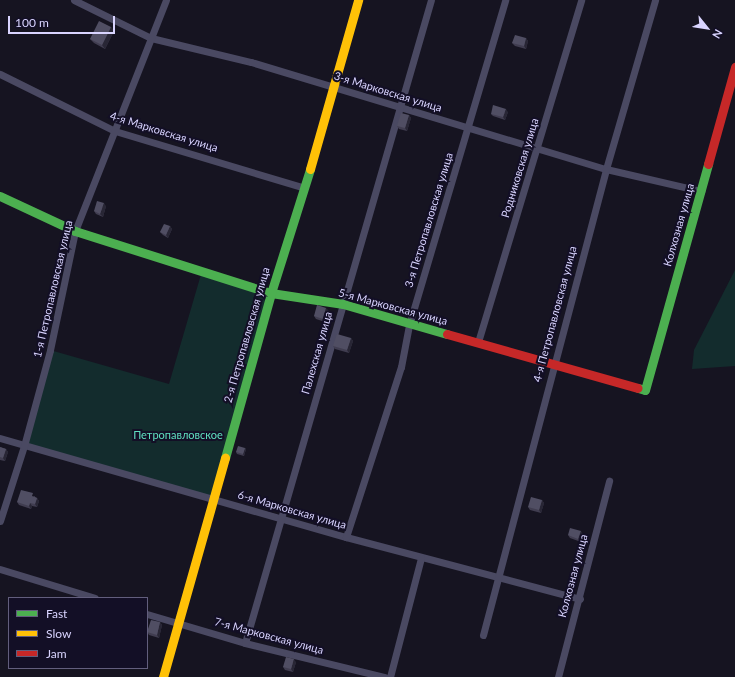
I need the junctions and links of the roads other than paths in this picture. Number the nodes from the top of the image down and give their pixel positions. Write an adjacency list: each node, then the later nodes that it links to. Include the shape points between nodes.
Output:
1 (74, 0): 8 (street, 3-я Марковская улица)
2 (166, 0): 8 (street, 1-я Петропавловская улица)
3 (358, 0): 11 (street, 2-я Петропавловская улица)
4 (431, 0): 12 (street, Палехская улица)
5 (505, 0): 13 (street, 3-я Петропавловская улица)
6 (581, 0): 15 (street, Родниковская улица)
7 (654, 0): 16 (street, 4-я Петропавловская улица)
8 (151, 38): 11 (street, 3-я Марковская улица, via 251,62); 14 (street, 1-я Петропавловская улица)
9 (735, 67): 18 (street, Колхозная улица)
10 (0, 74): 14 (street, 4-я Марковская улица)
11 (333, 86): 12 (street, 3-я Марковская улица); 17 (street, 2-я Петропавловская улица)
12 (401, 107): 13 (street, 3-я Марковская улица); 22 (street, Палехская улица)
13 (469, 128): 15 (street, 3-я Марковская улица); 23 (street, 3-я Петропавловская улица)
14 (115, 131): 17 (street, 4-я Марковская улица); 20 (street, 1-я Петропавловская улица)
15 (538, 150): 16 (street, 3-я Марковская улица); 24 (street, Родниковская улица)
16 (606, 169): 18 (street, 3-я Марковская улица); 25 (street, 4-я Петропавловская улица)
17 (305, 188): 21 (street, 2-я Петропавловская улица)
18 (701, 191): 26 (street, Колхозная улица)
19 (0, 196): 20 (street, 5-я Марковская улица)
20 (75, 231): 21 (street, 5-я Марковская улица); 28 (street, 1-я Петропавловская улица, via 50,350)
21 (271, 293): 22 (street, 5-я Марковская улица); 30 (street, 2-я Петропавловская улица)
22 (343, 304): 23 (street, 5-я Марковская улица); 31 (street, Палехская улица)
23 (409, 324): 24 (street, 5-я Марковская улица); 33 (street, 3-я Петропавловская улица, via 401,367)
24 (478, 342): 25 (street, 5-я Марковская улица)
25 (554, 362): 26 (street, 5-я Марковская улица); 36 (street, 4-я Петропавловская улица)
26 (645, 390)
27 (0, 438): 28 (street, 6-я Марковская улица)
28 (24, 446): 30 (street, 6-я Марковская улица); 32 (street, 1-я Петропавловская улица)
29 (610, 481): 38 (street, Колхозная улица)
30 (214, 499): 31 (street, 6-я Марковская улица); 40 (street, 2-я Петропавловская улица)
31 (281, 518): 33 (street, 6-я Марковская улица); 42 (street, Палехская улица)
32 (0, 521)
33 (346, 537): 34 (street, 6-я Марковская улица)
34 (421, 558): 36 (street, 6-я Марковская улица); 45 (street)
35 (0, 569): 37 (street)
36 (496, 577): 38 (street, 6-я Марковская улица); 41 (street, 4-я Петропавловская улица)
37 (92, 597)
38 (580, 599): 46 (street, Колхозная улица)
39 (148, 614): 40 (street, 7-я Марковская улица)
40 (180, 624): 42 (street, 7-я Марковская улица); 43 (street, 2-я Петропавловская улица)
41 (482, 635)
42 (245, 643): 44 (street, 7-я Марковская улица)
43 (163, 677)
44 (385, 677)
45 (390, 677)
46 (558, 677)

